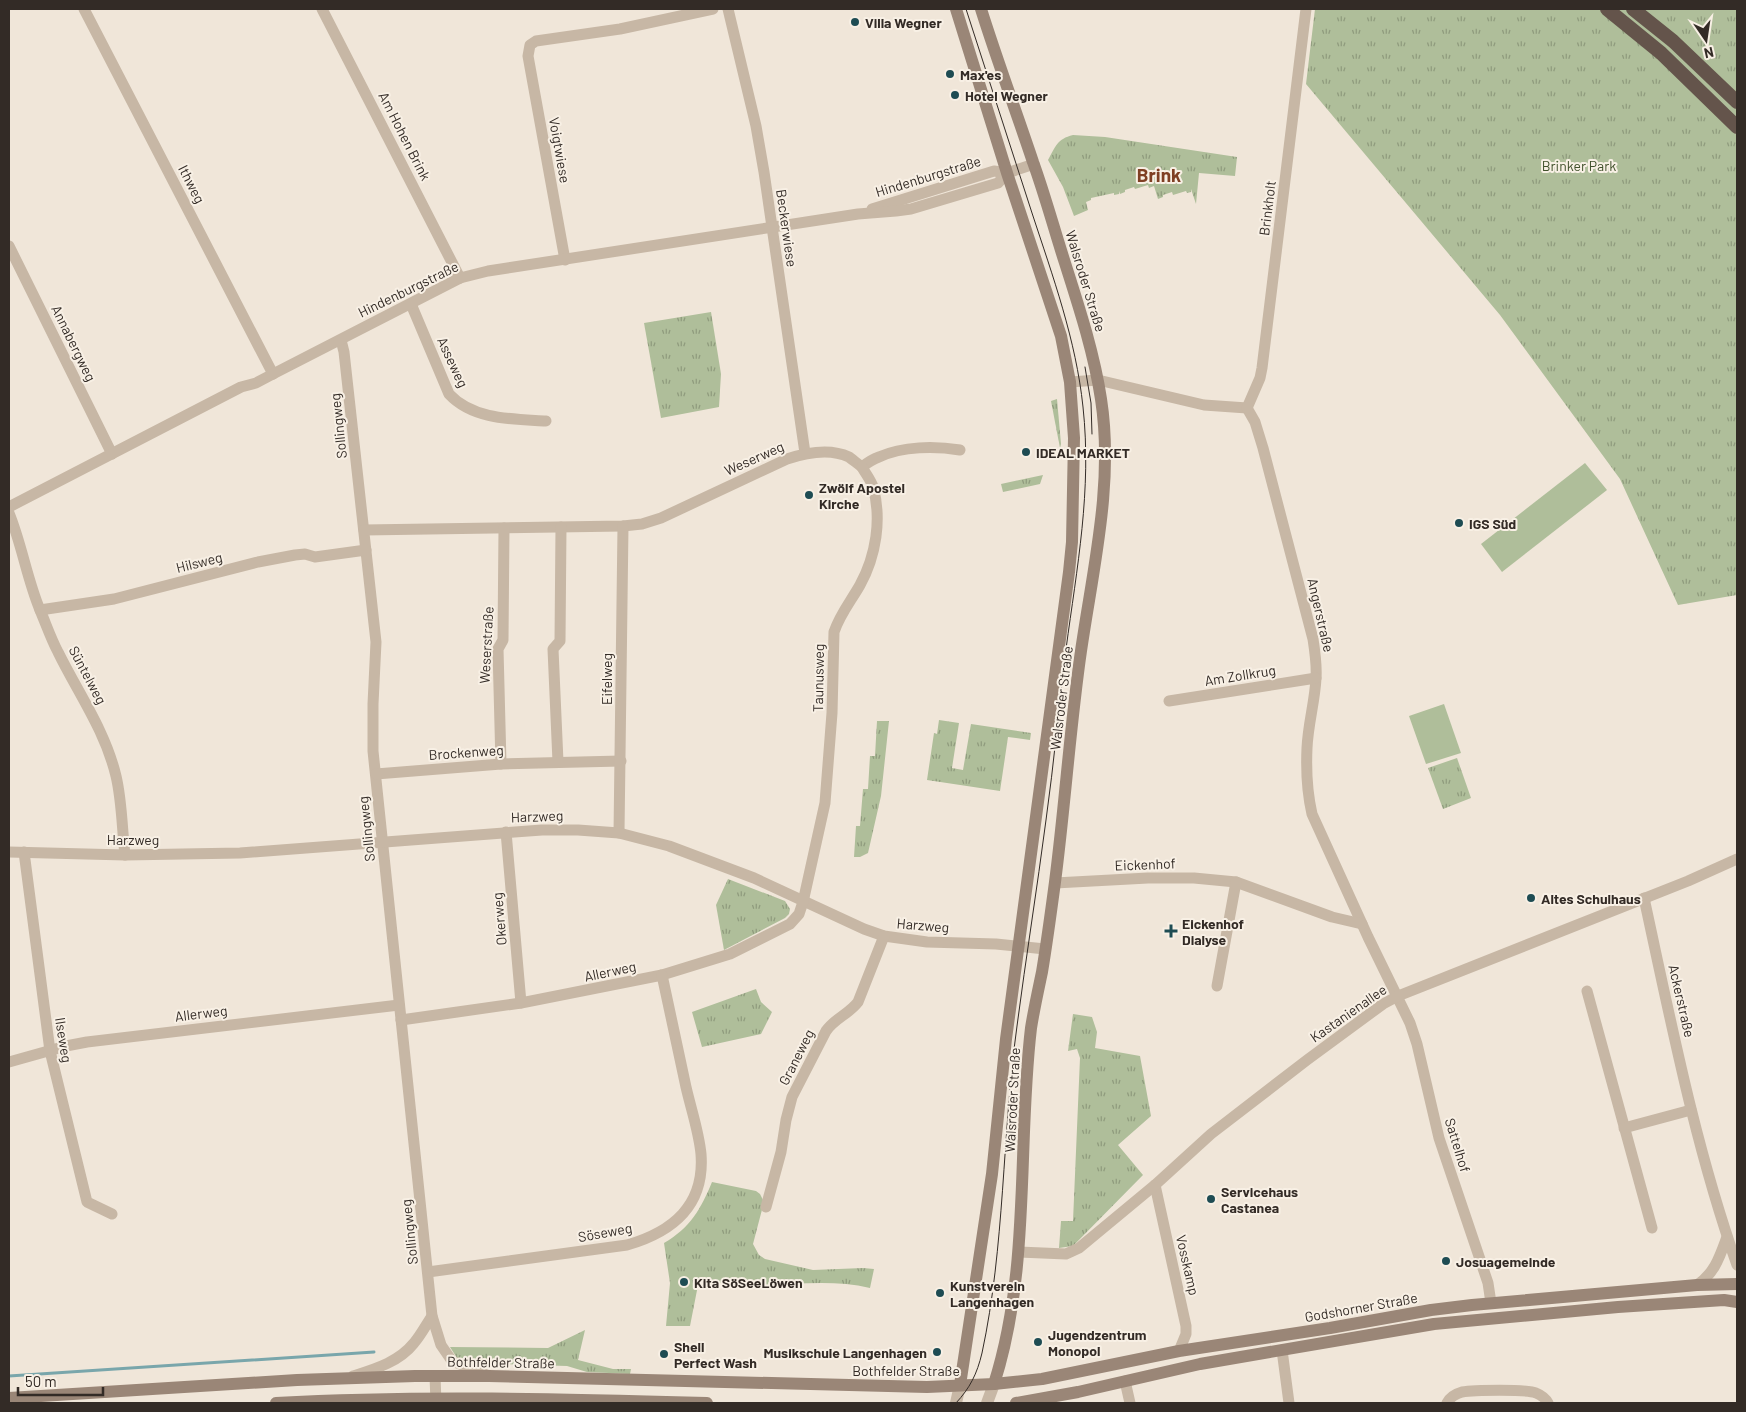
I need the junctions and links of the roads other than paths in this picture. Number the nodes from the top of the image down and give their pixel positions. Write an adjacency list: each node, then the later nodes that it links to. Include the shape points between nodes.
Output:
1 (84, 9): 20 (street, Ithweg)
2 (322, 9): 17 (street, Am Hohen Brink)
3 (713, 9): 16 (street, Voigtwiese, via 620,29 536,41 530,45 528,56)
4 (728, 9): 14 (street, Beckerwiese, via 756,126)
5 (956, 9): 13 (main road, Walsroder Straße)
6 (981, 9): 12 (main road, Walsroder Straße)
7 (1306, 9): 23 (street, Brinkholt, via 1262,368)
8 (1607, 9): 11 (highway, via 1661,53)
9 (1633, 9): 10 (highway)
10 (1737, 102)
11 (1737, 127)
12 (1034, 164): 13 (street, Hindenburgstraße); 21 (main road, Walsroder Straße)
13 (1007, 173): 14 (street, Hindenburgstraße, via 998,183 930,204); 22 (main road, Walsroder Straße, via 1058,323)
14 (772, 228): 16 (street, Hindenburgstraße); 26 (street, Beckerwiese)
15 (9, 246): 27 (street, Annabergweg)
16 (565, 260): 17 (street, Hindenburgstraße)
17 (460, 278): 18 (street, Hindenburgstraße)
18 (411, 304): 19 (street, Hindenburgstraße); 24 (street, Asseweg, via 449,394 455,401 492,416)
19 (341, 340): 20 (street, Hindenburgstraße); 34 (street, Sollingweg)
20 (273, 374): 27 (street, Hindenburgstraße, via 241,387)
21 (1098, 380): 22 (street); 23 (street, via 1204,405); 51 (main road, Walsroder Straße, via 1104,432 1102,514 1071,726)
22 (1070, 382): 56 (main road, Walsroder Straße, via 1074,438 1072,542)
23 (1247, 408): 37 (street, Angerstraße, via 1263,448 1313,639)
24 (546, 421)
25 (960, 450): 28 (street, via 904,450 879,456)
26 (805, 453): 28 (street, Weserweg, via 834,453 848,457); 31 (street, Weserweg, via 661,518)
27 (112, 454): 29 (street, Hindenburgstraße)
28 (862, 467): 53 (street, Taunusweg, via 873,486 876,512 874,550 869,567 838,619 834,632 825,803)
29 (9, 507)
30 (9, 513): 36 (street, Süntelweg)
31 (623, 526): 32 (street, Weserweg); 40 (street, Eifelweg)
32 (561, 527): 33 (street, Weserweg); 39 (street, via 560,641 553,649)
33 (504, 528): 34 (street, Weserweg); 41 (street, Weserstraße, via 503,640 498,649)
34 (364, 530): 35 (street, Sollingweg)
35 (366, 550): 36 (street, Hilsweg, via 316,557 295,555 114,598); 42 (street, Sollingweg, via 376,642 373,704)
36 (40, 610): 48 (street, Süntelweg, via 107,750 116,776)
37 (1316, 678): 38 (street, Am Zollkrug); 54 (street, Angerstraße, via 1307,745 1308,795 1316,826)
38 (1169, 701)
39 (558, 762): 40 (street, Brockenweg); 41 (street, Brockenweg)
40 (621, 762): 44 (street, Eifelweg)
41 (501, 764): 42 (street, Brockenweg)
42 (376, 774): 45 (street, Sollingweg)
43 (506, 832): 44 (street, Harzweg, via 578,830); 45 (street, Harzweg); 62 (street, Okerweg)
44 (619, 833): 53 (street, Harzweg, via 700,857)
45 (382, 841): 48 (street, Harzweg, via 240,853); 63 (street, Sollingweg)
46 (9, 852): 47 (street, Harzweg)
47 (24, 852): 48 (street, Harzweg); 65 (street, Ilseweg)
48 (125, 854)
49 (1737, 859): 52 (street, Kastanienallee)
50 (1236, 882): 51 (street, Eickenhof, via 1148,878); 54 (street, Eickenhof, via 1332,917); 59 (street)
51 (1055, 883): 57 (main road, Walsroder Straße)
52 (1644, 898): 61 (street, Kastanienallee); 67 (street, Ackerstraße)
53 (803, 902): 55 (street, Harzweg); 58 (street, Allerweg, via 799,914 790,924 730,954)
54 (1362, 924): 61 (street, Angerstraße)
55 (884, 936): 56 (street, Harzweg, via 927,942); 70 (street, Graneweg, via 858,1002 852,1011 832,1022 826,1030 792,1097)
56 (1018, 946): 57 (street, Harzweg); 89 (main road, Walsroder Straße, via 992,1174)
57 (1046, 950): 74 (main road, Walsroder Straße, via 1028,1056)
58 (662, 975): 62 (street, Allerweg); 76 (street, Söseweg, via 701,1152 699,1184 685,1212 668,1228 646,1240 627,1245)
59 (1217, 986)
60 (1587, 991): 68 (street)
61 (1398, 996): 69 (street, Kastanienallee, via 1211,1134); 80 (street, Sattelhof, via 1417,1044 1439,1138 1488,1283)
62 (521, 1003): 64 (street, Allerweg)
63 (399, 1004): 64 (street, Sollingweg); 65 (street, Allerweg, via 87,1042)
64 (401, 1020): 76 (street, Sollingweg)
65 (50, 1052): 66 (street, Allerweg); 71 (street, Ilseweg, via 87,1202)
66 (9, 1062)
67 (1691, 1110): 68 (street); 73 (street, Ackerstraße)
68 (1624, 1128): 72 (street)
69 (1155, 1185): 74 (street, Kastanienallee, via 1070,1253); 83 (street, Vosskamp, via 1186,1326)
70 (766, 1207)
71 (112, 1214)
72 (1652, 1228)
73 (1727, 1237): 75 (street, Ackerstraße); 78 (street, via 1715,1268)
74 (1019, 1252): 88 (main road, Walsroder Straße, via 1007,1337)
75 (1737, 1265)
76 (428, 1272): 81 (street, Sollingweg)
77 (1737, 1284): 78 (main road, Godshorner Straße)
78 (1697, 1285): 80 (main road, Godshorner Straße)
79 (1737, 1302): 82 (main road, Godshorner Straße, via 1724,1300 1618,1307 1442,1323)
80 (1491, 1303): 83 (main road, Godshorner Straße)
81 (432, 1316): 85 (street, Sollingweg, via 440,1345 452,1361); 86 (street, via 414,1344 397,1359)
82 (1282, 1350): 87 (main road, Godshorner Straße); 99 (street)
83 (1179, 1351): 88 (main road, Godshorner Straße, via 1057,1376)
84 (435, 1376): 85 (main road, Bothfelder Straße); 86 (main road, Bothfelder Straße); 92 (street)
85 (489, 1376): 89 (main road, Bothfelder Straße)
86 (347, 1378): 91 (main road, Bothfelder Straße)
87 (1125, 1381): 97 (main road, Godshorner Straße); 98 (street)
88 (994, 1384): 89 (main road, Bothfelder Straße); 96 (street, Walsroder Straße)
89 (960, 1385): 95 (street, Walsroder Straße)
90 (9, 1398): 91 (main road, Bothfelder Straße)
91 (40, 1401)
92 (436, 1401): 93 (main road); 94 (main road, via 488,1398)
93 (276, 1403)
94 (707, 1403)
95 (956, 1403)
96 (987, 1403)
97 (1016, 1403)
98 (1130, 1403)
99 (1289, 1403)
100 (1447, 1403): 101 (street, via 1453,1395 1463,1392 1527,1391)
101 (1548, 1403)

